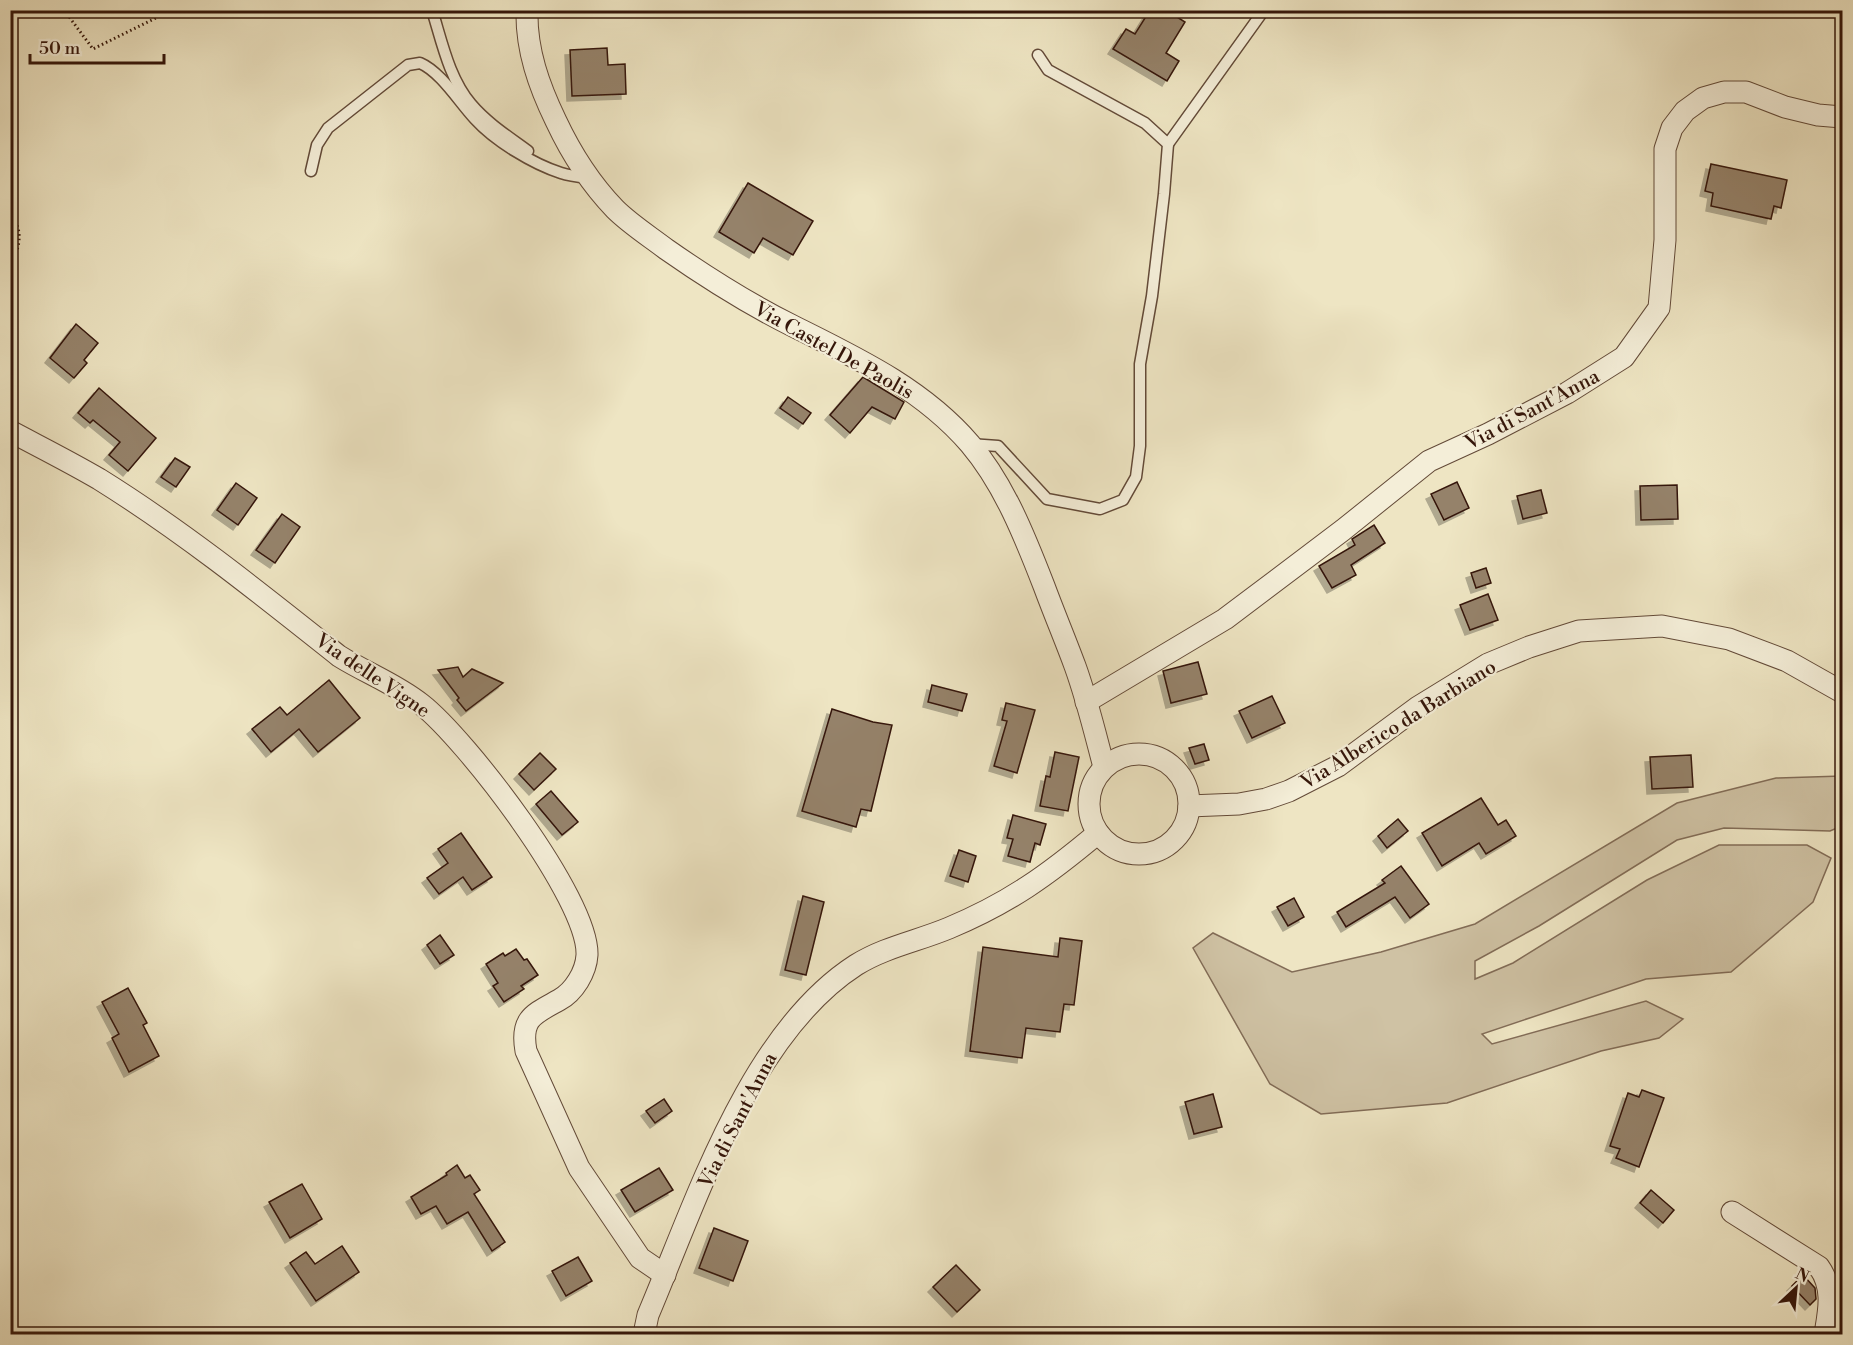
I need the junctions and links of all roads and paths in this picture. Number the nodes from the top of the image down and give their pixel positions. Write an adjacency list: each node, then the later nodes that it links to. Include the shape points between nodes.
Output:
1 (64, 10): 2 (path, via 93,49 166,13)
2 (165, 10)
3 (432, 10): 9 (lane, via 450,66 470,103)
4 (527, 10): 11 (street, Via Castel De Paolis, via 529,44 541,87 560,130)
5 (1264, 10): 8 (lane)
6 (1038, 55): 8 (lane, via 1048,70 1145,123)
7 (1842, 117): 17 (street, Via di Sant'Anna, via 1785,108 1746,92 1724,92 1703,98 1685,111 1672,128 1665,149 1665,240 1659,308 1624,357 1567,393 1430,462 1225,619)
8 (1168, 144): 15 (lane, via 1152,296 1140,364 1138,467 1123,500 1100,509 1047,499 998,446)
9 (550, 168): 10 (lane, via 495,137 432,70 414,62 328,128 317,145); 11 (lane)
10 (311, 171)
11 (589, 178): 15 (street, Via Castel De Paolis, via 621,214 691,266 762,310 896,380)
12 (10, 214): 13 (path, via 17,221 20,237)
13 (10, 267)
14 (10, 431): 22 (street, Via delle Vigne, via 120,493 183,536 339,656 402,690 427,709 515,812 545,856 580,924 585,942 585,961 578,982 559,1000 538,1010 529,1021 526,1051 579,1168 640,1258)
15 (970, 444): 17 (street, Via Castel De Paolis, via 1023,536)
16 (1842, 692): 19 (street, Via Alberico da Barbiano, via 1788,661 1729,639 1662,626 1579,631 1488,664 1418,707 1338,766 1290,791 1239,804)
17 (1086, 702): 18 (street, Via Castel De Paolis)
18 (1104, 767): 19 (street, via 1135,754 1167,762 1187,789); 20 (street, via 1089,792 1091,820)
19 (1189, 806): 20 (street, via 1178,835 1153,852 1122,852)
20 (1098, 833): 22 (street, Via di Sant'Anna, via 1018,894 965,921 866,959 813,1000 778,1042 752,1082 712,1162)
21 (1732, 1212): 24 (street, via 1819,1267 1830,1295)
22 (665, 1275): 23 (street, Via di Sant'Anna)
23 (647, 1331)
24 (1825, 1335)

